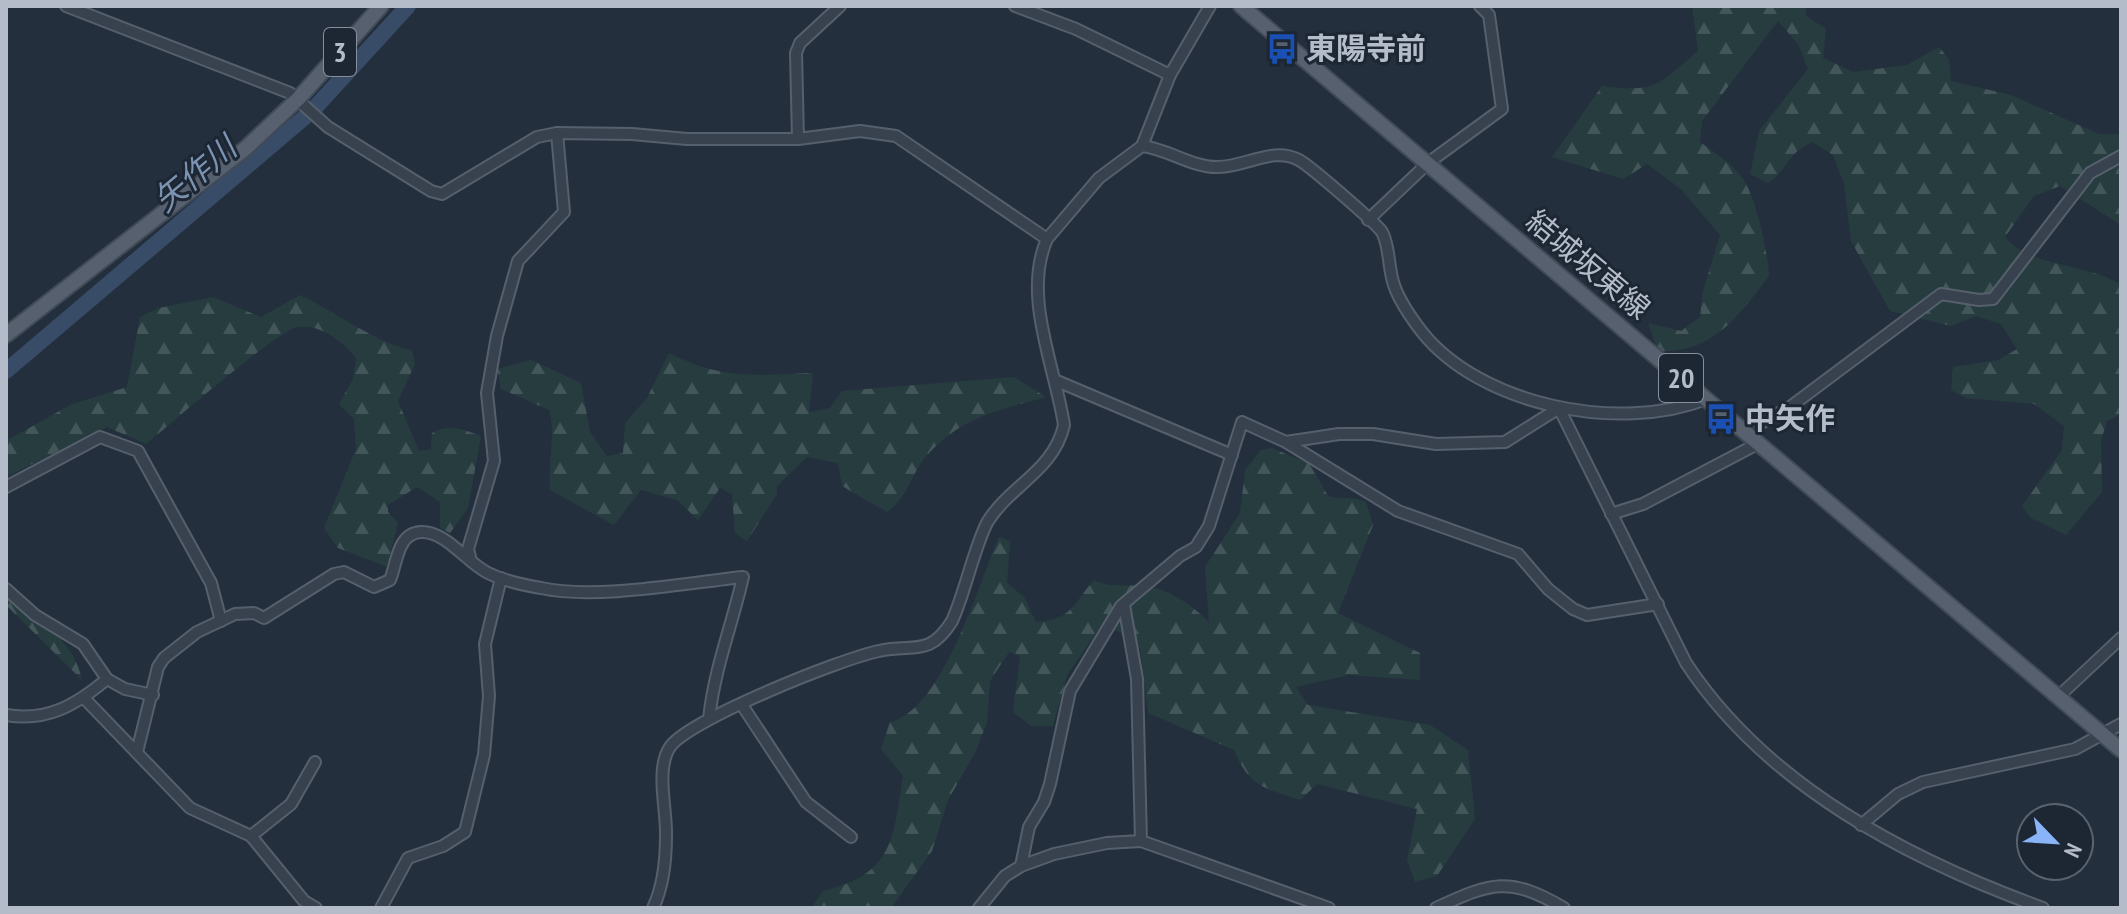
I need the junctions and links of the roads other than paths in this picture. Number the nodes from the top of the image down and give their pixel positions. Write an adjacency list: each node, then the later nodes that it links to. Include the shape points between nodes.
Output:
1 (66, 6): 9 (street)
2 (381, 6): 9 (main road, 3)
3 (840, 6): 11 (street, via 796,53)
4 (1015, 6): 8 (street)
5 (1210, 6): 8 (street)
6 (1241, 6): 14 (main road, 結城坂東線 / 20)
7 (1480, 6): 14 (street, via 1489,15 1502,109)
8 (1170, 75): 12 (street)
9 (301, 102): 10 (street, via 320,120 442,194 537,137); 17 (main road, 3)
10 (557, 133): 11 (street); 27 (street, via 564,212 518,261 497,336 487,393 494,461)
11 (798, 139): 16 (street, via 860,131 896,136)
12 (1142, 146): 15 (street, via 1219,167 1282,153 1301,161); 16 (street, via 1099,178)
13 (2121, 156): 21 (street, via 2090,173 1993,299 1941,294 1790,407)
14 (1428, 163): 15 (street); 19 (main road, 結城坂東線 / 20)
15 (1368, 220): 20 (street, via 1382,232 1394,286 1441,352 1492,383)
16 (1047, 239): 18 (street, via 1036,276)
17 (6, 335)
18 (1057, 381): 24 (street); 38 (street, via 1064,425 1060,444 988,521 944,635 920,649 879,651)
19 (1706, 399): 20 (street, via 1678,410 1625,416); 21 (main road, 結城坂東線 / 20)
20 (1559, 408): 22 (street, via 1505,442 1436,444 1373,434); 26 (street)
21 (1745, 432): 23 (main road, 結城坂東線 / 20)
22 (1286, 442): 24 (street, via 1242,422); 30 (street, via 1398,511 1518,554 1573,609 1587,615)
23 (1759, 443): 26 (street, via 1643,504); 36 (main road, 結城坂東線 / 20)
24 (1232, 455): 31 (street, via 1209,526 1196,547 1135,591)
25 (6, 487): 32 (street, via 100,437 138,451 211,583)
26 (1611, 514): 30 (street)
27 (470, 557): 28 (street, via 484,572); 32 (street, via 429,533 417,532 403,541 390,580 374,587 344,572 334,574 264,618 235,614)
28 (501, 578): 40 (street, via 575,591 743,577 727,645 713,678); 52 (street, via 485,644 489,696 484,755 465,832 408,858)
29 (6, 589): 34 (street, via 35,615 83,644)
30 (1658, 604): 46 (street, via 1686,663 1724,714 1773,761)
31 (1124, 605): 49 (street, via 1137,679); 50 (street, via 1070,691 1050,784 1029,827)
32 (221, 621): 35 (street, via 164,658)
33 (2121, 638): 36 (street)
34 (107, 679): 35 (street); 37 (street)
35 (153, 695): 44 (street)
36 (2058, 697): 42 (main road, 結城坂東線 / 20)
37 (84, 698): 39 (street, via 49,715); 44 (street)
38 (742, 705): 40 (street); 48 (street, via 806,802)
39 (6, 715)
40 (709, 719): 53 (street, via 677,738 663,757 666,836)
41 (2121, 724): 42 (street)
42 (2101, 734): 43 (main road, 結城坂東線 / 20); 46 (street, via 2075,749 1923,782 1898,794)
43 (2121, 750)
44 (137, 752): 47 (street, via 190,808)
45 (315, 762): 47 (street, via 291,804)
46 (1861, 825): 58 (street)
47 (251, 836): 51 (street, via 304,901)
48 (851, 837)
49 (1141, 841): 50 (street, via 1054,854); 55 (street)
50 (1021, 866): 54 (street, via 1005,876)
51 (316, 908)
52 (381, 908)
53 (653, 908)
54 (979, 908)
55 (1329, 908)
56 (1436, 908): 57 (street, via 1492,884 1509,884)
57 (1564, 908)
58 (2043, 908)

